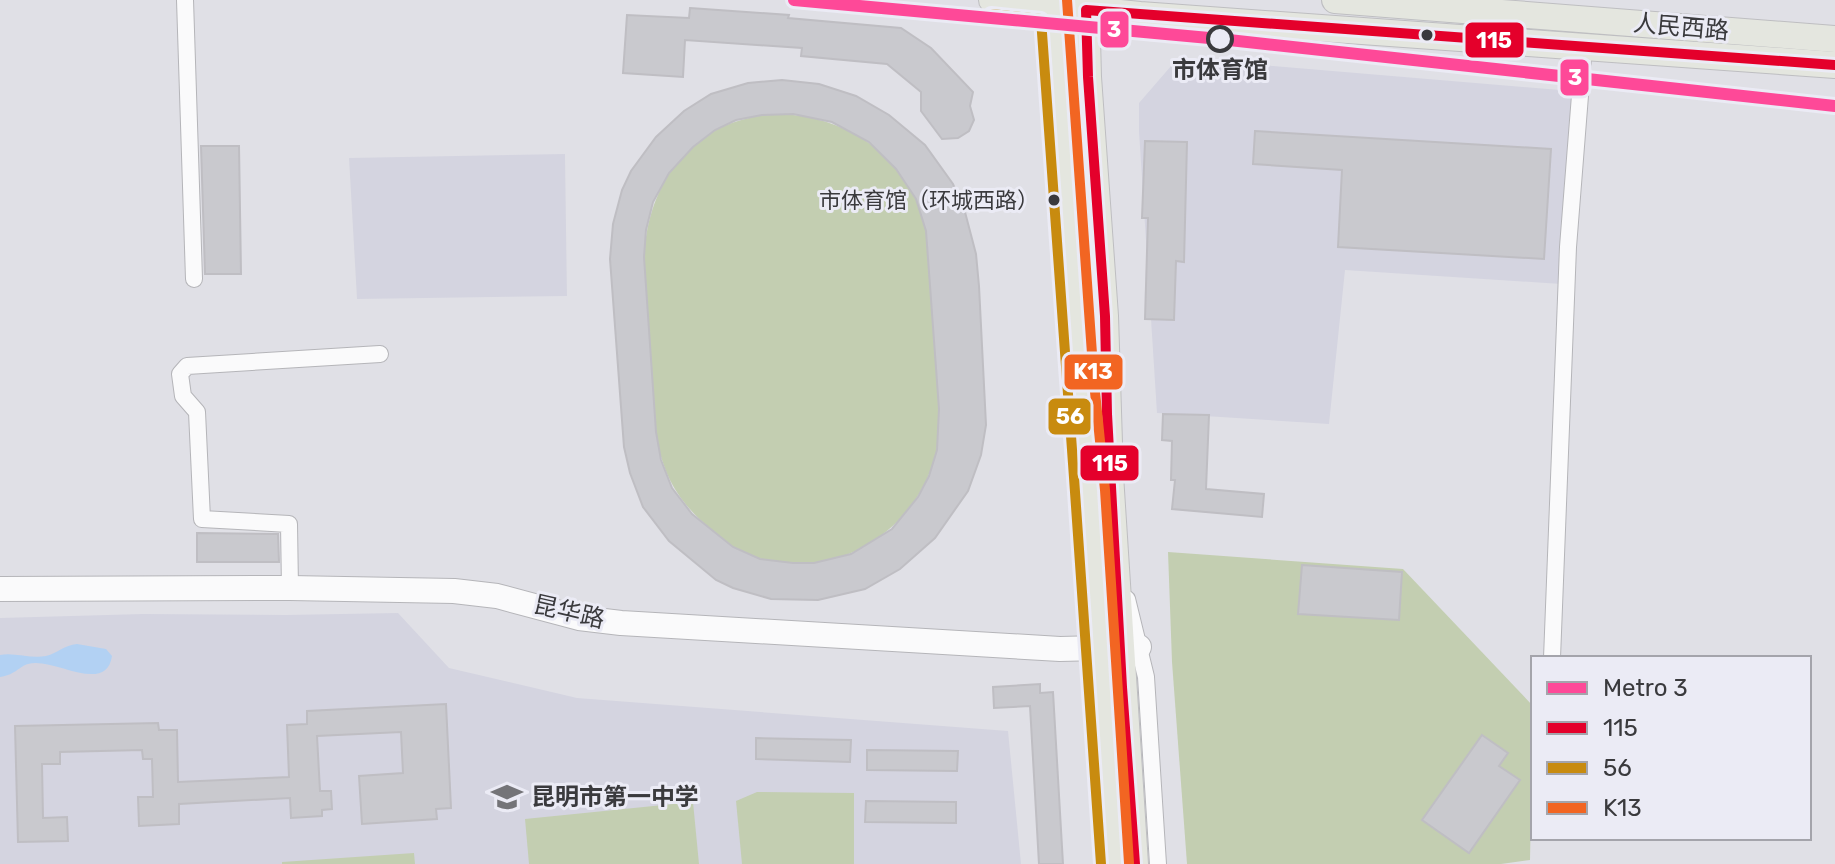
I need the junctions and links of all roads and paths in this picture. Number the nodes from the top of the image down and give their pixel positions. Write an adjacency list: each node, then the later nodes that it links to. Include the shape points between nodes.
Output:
1 (185, 0): 9 (street)
2 (992, 0): 4 (main road, 人民西路)
3 (1335, 0): 6 (main road, 人民西路)
4 (1054, 3): 5 (main road, 人民西路); 13 (main road, via 1091,491)
5 (1086, 5): 7 (main road, 人民西路); 13 (main road)
6 (1835, 39)
7 (1584, 45): 8 (main road, 人民西路); 14 (street, via 1568,247)
8 (1835, 65)
9 (194, 279)
10 (380, 354): 11 (street, via 187,366 180,374 183,396 197,412 202,519 289,524)
11 (290, 588): 12 (street, 昆华路); 13 (street, 昆华路, via 454,591 621,623 1060,649)
12 (0, 589)
13 (1120, 647): 15 (main road); 16 (main road); 17 (street, via 1147,686)
14 (1552, 656)
15 (1115, 864)
16 (1135, 864)
17 (1158, 864)

